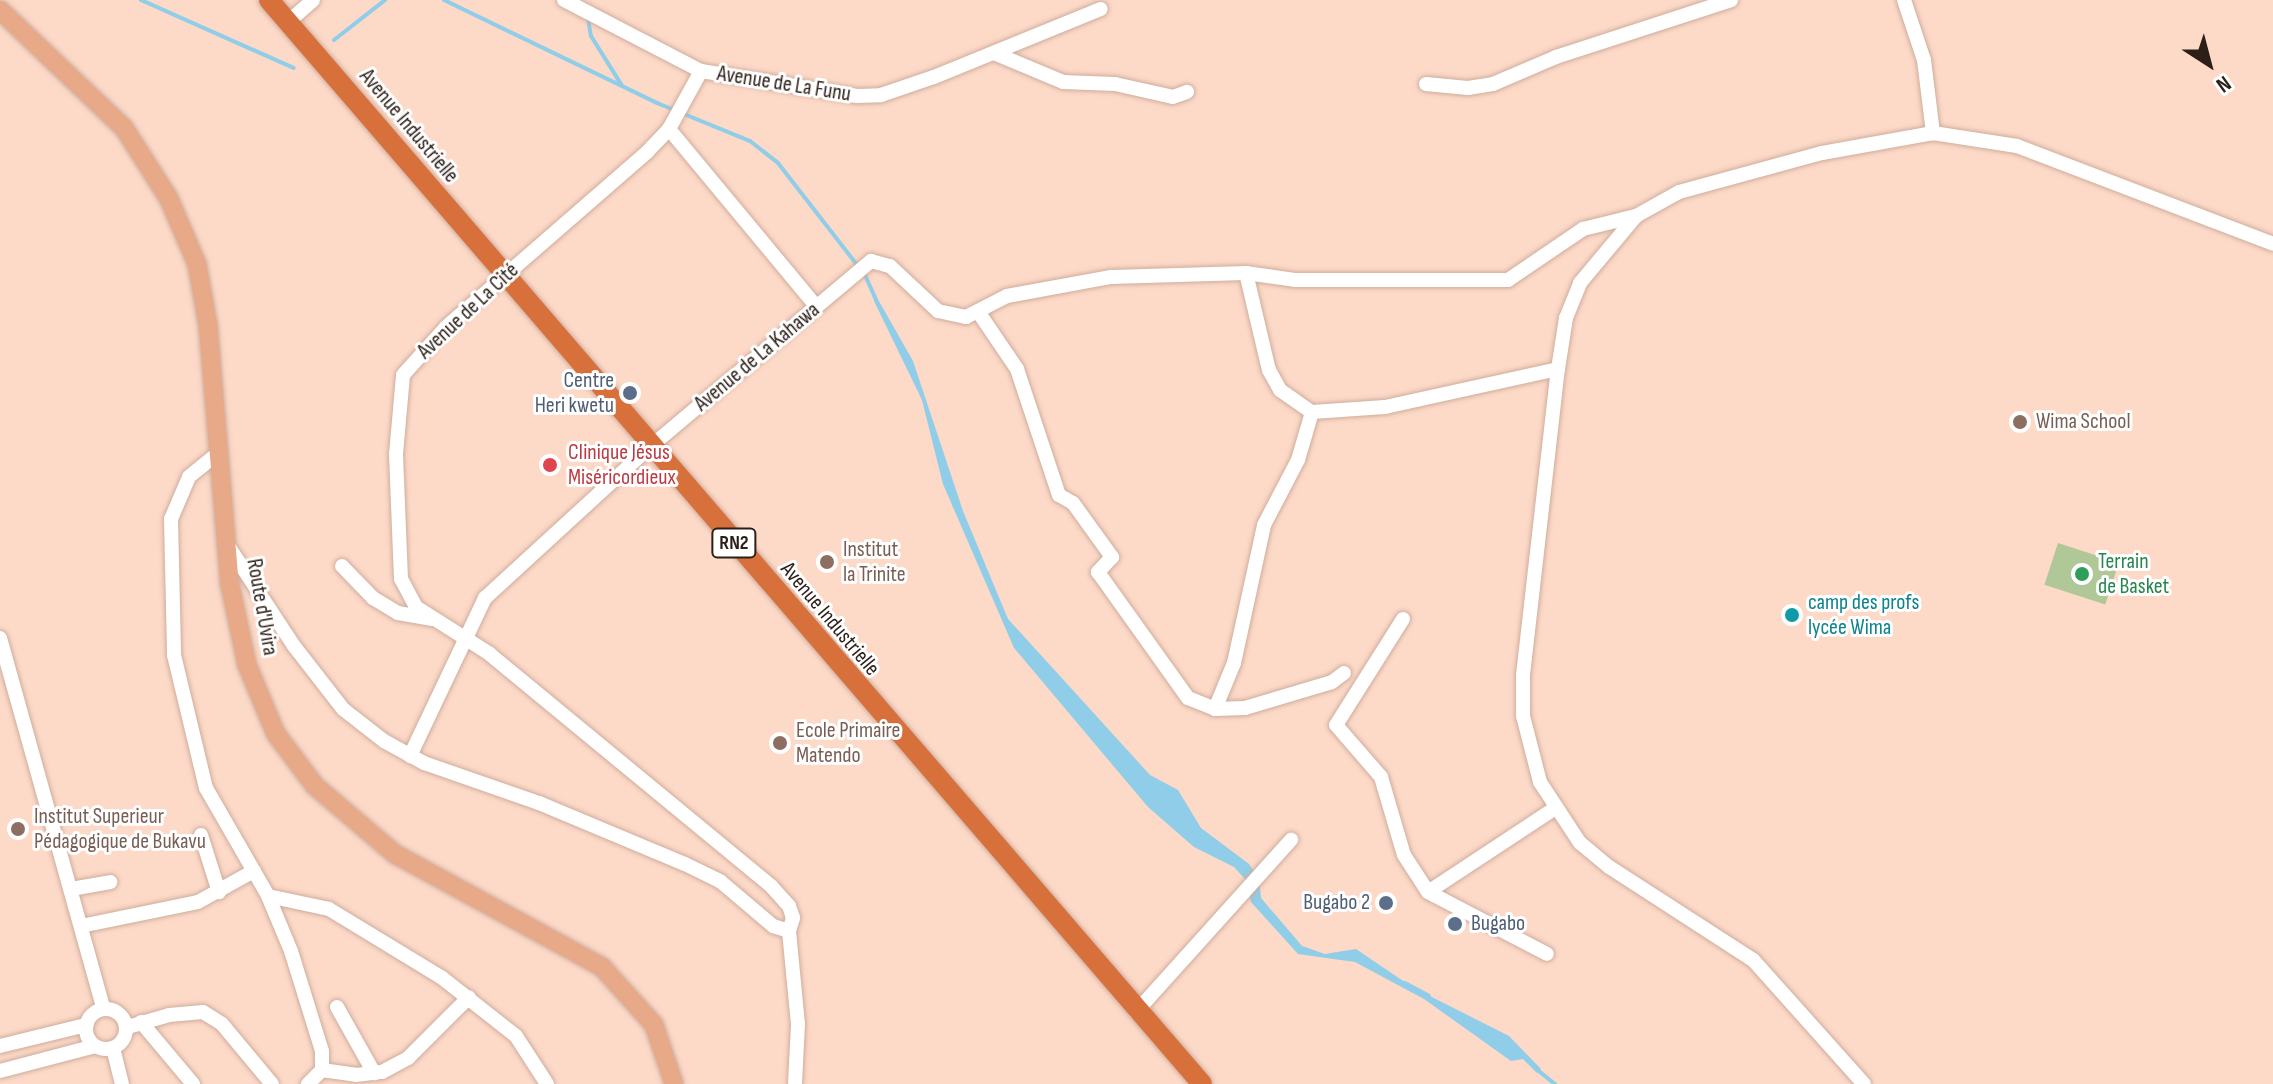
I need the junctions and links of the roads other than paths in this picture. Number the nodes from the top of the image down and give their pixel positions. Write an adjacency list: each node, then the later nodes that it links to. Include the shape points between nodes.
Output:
1 (269, 0): 8 (highway, Avenue Industrielle / RN2)
2 (313, 0): 8 (street)
3 (1731, 0): 11 (street, via 1556,57 1493,84)
4 (1904, 0): 14 (street, via 1924,60)
5 (567, 2): 10 (street, Avenue de La Funu)
6 (1101, 9): 9 (street, Avenue de La Funu)
7 (0, 10): 24 (main road, Route d'Uvira, via 108,108 169,199 204,296)
8 (288, 22): 18 (highway, Avenue Industrielle / RN2)
9 (994, 53): 10 (street, Avenue de La Funu, via 881,95 835,95); 12 (street, via 1063,82 1115,84 1173,97)
10 (701, 71): 13 (street, Avenue de La Cité)
11 (1426, 84)
12 (1187, 92)
13 (672, 124): 18 (street, Avenue de La Cité); 19 (street)
14 (1933, 133): 15 (street, via 1751,170 1679,192); 16 (street, via 2017,146)
15 (1636, 216): 17 (street, via 1583,229 1508,280 1295,280); 21 (street, via 1580,283 1566,318)
16 (2273, 244)
17 (1246, 273): 20 (street, via 1111,277 1024,291); 22 (street, via 1269,370 1280,390)
18 (504, 275): 23 (highway, Avenue Industrielle / RN2); 27 (street, Avenue de La Cité, via 427,345 403,375 399,391 401,579 405,594)
19 (817, 307): 20 (street, Avenue de La Kahawa, via 871,261 890,266 908,288 950,317); 23 (street, Avenue de La Kahawa)
20 (979, 313): 32 (street, via 1017,369 1059,495 1073,503 1112,557 1098,572 1176,685 1188,698)
21 (1558, 369): 22 (street, via 1385,407); 34 (street, via 1523,675 1530,754)
22 (1312, 412): 32 (street, via 1298,460 1264,525 1234,663)
23 (650, 447): 29 (street, Avenue de La Kahawa, via 485,598); 49 (highway, Avenue Industrielle / RN2)
24 (217, 454): 25 (main road, Route d'Uvira); 37 (street, via 189,477 171,519 174,655 206,788)
25 (227, 544): 33 (street, via 343,709); 64 (main road, Route d'Uvira, via 238,627 259,702 315,786 395,854 602,967 654,1025)
26 (342, 566): 27 (street, via 373,598 398,613)
27 (433, 619): 29 (street, Avenue de La Cité)
28 (1403, 619): 41 (street, via 1336,725 1381,777 1404,855)
29 (465, 636): 33 (street, Avenue de La Kahawa); 44 (street, Avenue de La Cité, via 771,886 789,906)
30 (0, 638): 39 (street)
31 (1344, 673): 32 (street, via 1270,704)
32 (1215, 709)
33 (410, 756): 44 (street, via 685,864 740,894 773,926)
34 (1554, 809): 41 (street); 66 (street, via 1609,867 1753,960)
35 (201, 835): 40 (street)
36 (1291, 840): 49 (street)
37 (254, 871): 40 (street); 42 (street)
38 (110, 882): 39 (street)
39 (71, 889): 43 (street)
40 (219, 892): 43 (street, via 198,902)
41 (1428, 892): 45 (street)
42 (268, 896): 46 (street, via 347,917); 55 (street, via 291,951 322,1051)
43 (81, 926): 48 (street)
44 (789, 931): 58 (street, Avenue de La Cité, via 798,1024)
45 (1547, 954)
46 (469, 997): 57 (street, via 408,1058); 63 (street, via 516,1036)
47 (337, 1007): 57 (street)
48 (103, 1008): 50 (street); 51 (street)
49 (1136, 1012): 65 (highway, Avenue Industrielle / RN2)
50 (86, 1025): 52 (street); 53 (street)
51 (134, 1025): 54 (street); 60 (street); 61 (street, via 203,1012 222,1024)
52 (0, 1046)
53 (95, 1046): 54 (street); 56 (street)
54 (113, 1048): 59 (street)
55 (322, 1070): 57 (street); 62 (street)
56 (0, 1071)
57 (382, 1076)
58 (795, 1083)
59 (122, 1084)
60 (193, 1084)
61 (272, 1084)
62 (308, 1084)
63 (547, 1084)
64 (674, 1084)
65 (1202, 1084)
66 (1864, 1084)

